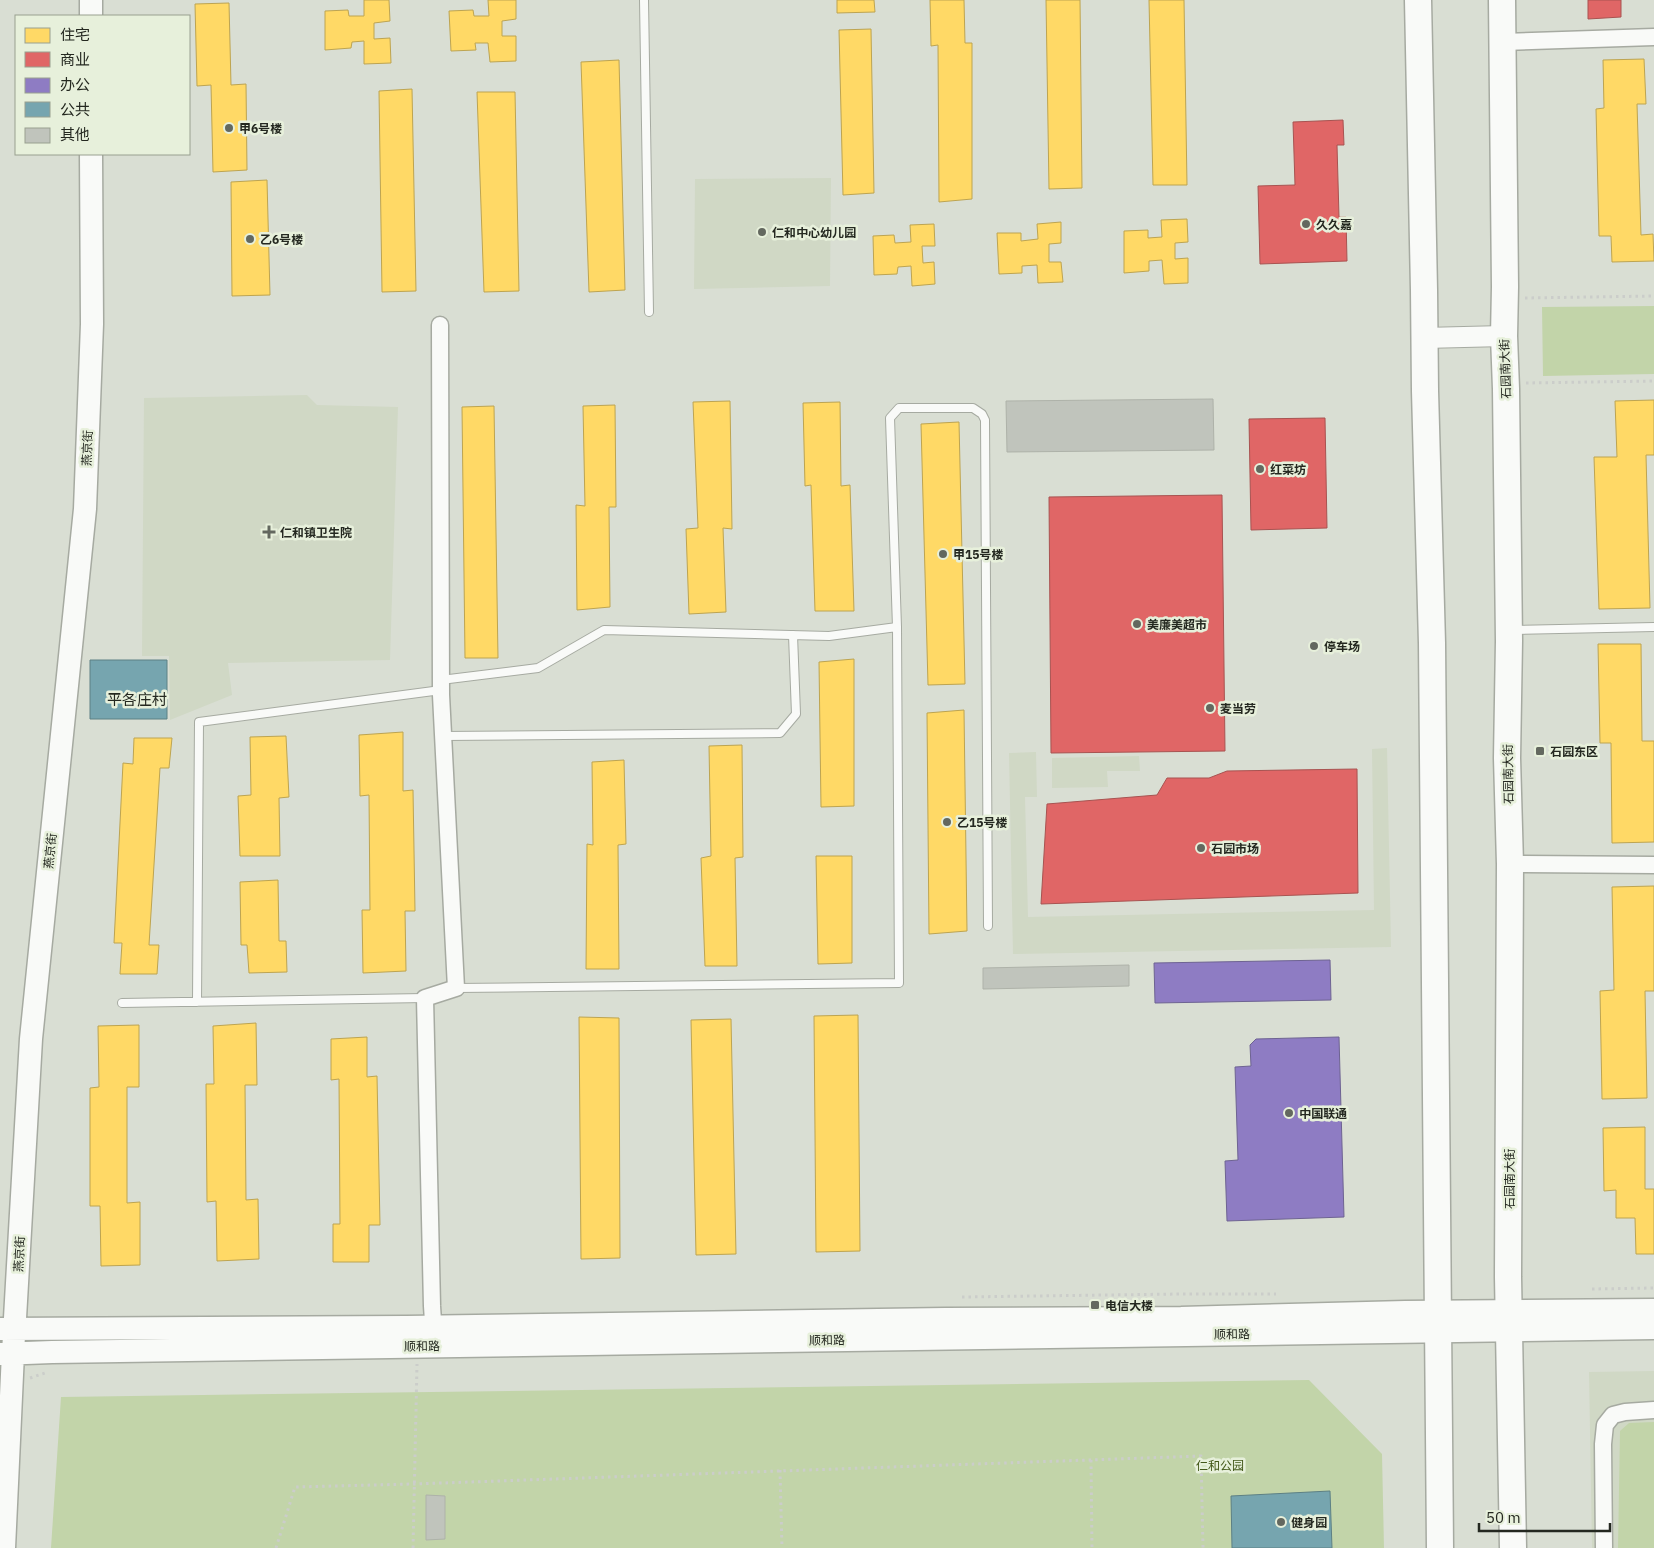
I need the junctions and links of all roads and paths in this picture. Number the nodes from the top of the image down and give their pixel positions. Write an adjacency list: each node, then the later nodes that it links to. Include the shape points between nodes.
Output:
1 (91, 0): 5 (main road)
2 (644, 0): 11 (lane)
3 (1418, 0): 14 (main road)
4 (1502, 0): 7 (main road, 石园南大街)
5 (91, 15)
6 (1654, 37): 7 (street)
7 (1503, 42): 10 (main road, 石园南大街)
8 (91, 155): 34 (main road, 燕京街, via 92,324 85,510 31,1039)
9 (1654, 296): 10 (path)
10 (1505, 299): 13 (main road, 石园南大街)
11 (649, 312)
12 (440, 325): 21 (street)
13 (1504, 336): 14 (street); 16 (main road, 石园南大街)
14 (1424, 338): 32 (main road, via 1432,644)
15 (1654, 381): 16 (path)
16 (1505, 383): 19 (main road, 石园南大街)
17 (897, 627): 20 (lane, via 829,636); 25 (lane, via 890,418 899,408 973,408 985,420); 26 (lane, via 899,982)
18 (1654, 627): 19 (lane)
19 (1508, 630): 23 (main road, 石园南大街)
20 (793, 635): 21 (lane, via 604,630 538,668); 22 (lane, via 796,714 780,733)
21 (441, 685): 22 (street); 28 (lane, via 198,722)
22 (443, 736): 26 (street)
23 (1510, 864): 24 (street); 31 (main road, 石园南大街)
24 (1654, 865)
25 (988, 926)
26 (456, 988): 27 (street)
27 (425, 998): 28 (lane); 35 (street, via 432,1306)
28 (197, 1002): 29 (lane)
29 (122, 1003)
30 (1654, 1310): 31 (main road, 顺和路, via 1556,1312)
31 (1509, 1321): 32 (main road, 顺和路); 33 (main road, 顺和路); 48 (main road, 石园南大街)
32 (1438, 1322): 35 (main road, 顺和路, via 945,1318); 47 (main road)
33 (1654, 1328)
34 (7, 1329): 35 (main road, 顺和路); 36 (main road, 燕京街)
35 (429, 1339): 36 (main road, 顺和路); 40 (path)
36 (6, 1354): 41 (main road, 燕京街)
37 (1654, 1410): 49 (street, via 1613,1415 1605,1425)
38 (1092, 1460): 39 (path); 45 (path); 46 (path, via 1201,1456)
39 (780, 1470): 40 (path); 44 (path)
40 (414, 1484): 42 (path, via 295,1487); 43 (path)
41 (4, 1548)
42 (276, 1548)
43 (413, 1548)
44 (782, 1548)
45 (1092, 1548)
46 (1203, 1548)
47 (1440, 1548)
48 (1513, 1548)
49 (1604, 1548)

